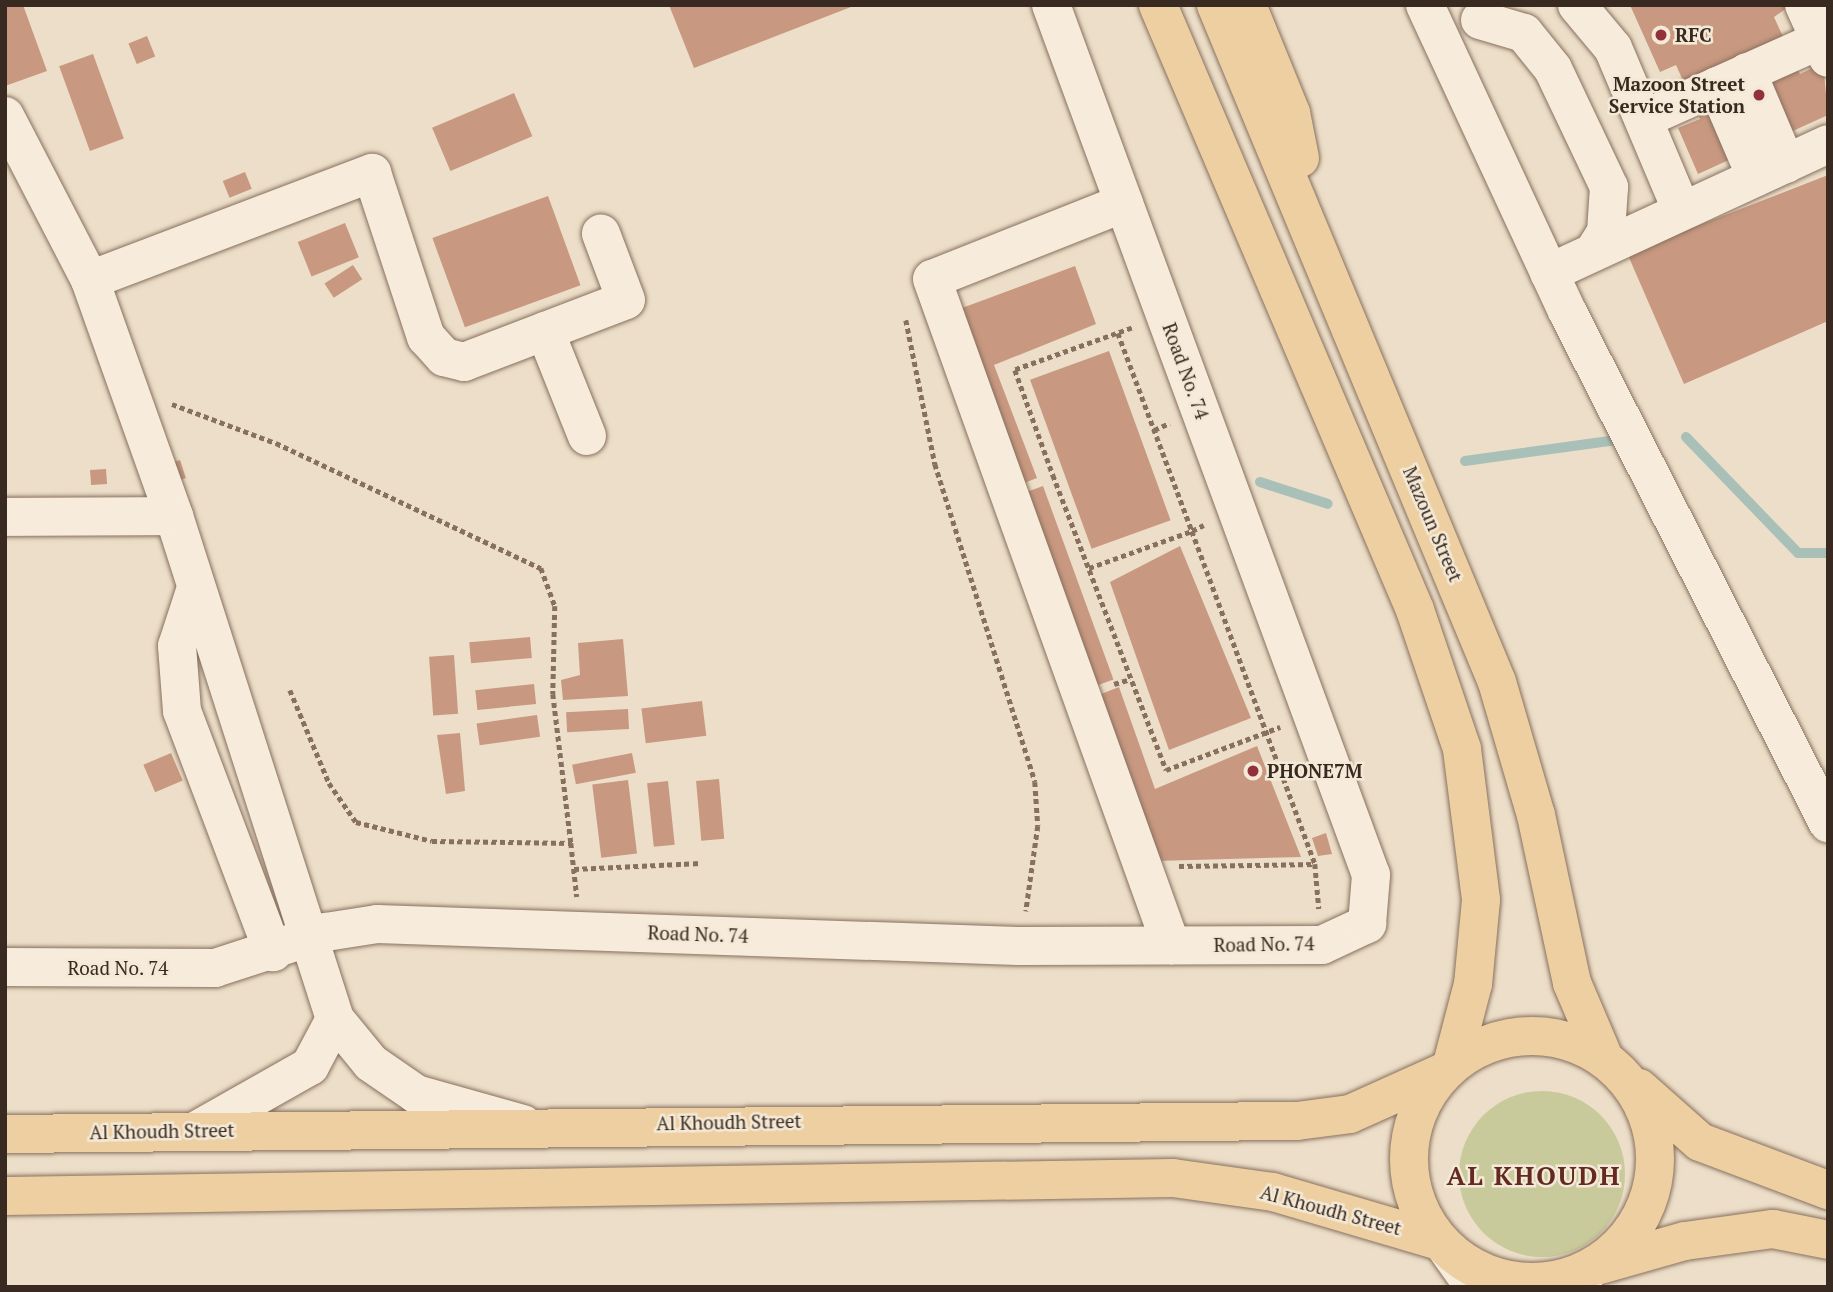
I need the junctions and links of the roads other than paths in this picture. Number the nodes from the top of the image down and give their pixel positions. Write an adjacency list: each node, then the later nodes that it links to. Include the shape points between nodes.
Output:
1 (1051, 5): 17 (street, Road No. 74)
2 (1135, 5): 13 (main road, via 1163,64)
3 (1158, 5): 13 (main road)
4 (1216, 5): 18 (main road, Mazoun Street)
5 (1247, 5): 18 (main road, via 1291,113)
6 (1424, 5): 10 (street)
7 (1577, 5): 14 (street, via 1613,48)
8 (1804, 5): 11 (street)
9 (1496, 13): 10 (street); 21 (street, via 1524,33 1553,69 1609,187 1611,209)
10 (1440, 39): 22 (street)
11 (1824, 49): 12 (street)
12 (1740, 75): 14 (street); 16 (street)
13 (1206, 116): 36 (main road, via 1415,610 1462,749 1481,900 1473,984)
14 (1648, 117): 19 (street)
15 (8, 128): 23 (street)
16 (1788, 163): 19 (street)
17 (1124, 203): 31 (street, via 932,279); 31 (street, Road No. 74, via 1371,875 1367,924 1322,944)
18 (1302, 209): 35 (main road, Mazoun Street, via 1497,682 1536,815 1572,984)
19 (1682, 211): 21 (street)
20 (601, 234): 24 (street, via 626,300)
21 (1594, 251): 22 (street)
22 (1549, 273): 29 (street)
23 (90, 280): 24 (street, via 372,173 426,337 444,357 464,362); 26 (street)
24 (545, 331): 25 (street)
25 (587, 436)
26 (174, 516): 27 (street); 28 (street)
27 (5, 517)
28 (196, 587): 30 (street); 32 (street, via 177,646 182,711)
29 (1828, 823)
30 (309, 936): 31 (street, Road No. 74, via 377,924 1018,946); 32 (street, Road No. 74); 34 (street)
31 (1171, 946)
32 (273, 952): 33 (street, Road No. 74, via 215,968)
33 (5, 967)
34 (335, 1019): 37 (street, via 392,1080 416,1094); 38 (street, via 310,1066)
35 (1608, 1061): 36 (main road, via 1567,1040 1527,1035 1487,1043); 40 (main road, via 1700,1142 1780,1177); 44 (main road, via 1637,1094 1647,1118 1655,1170 1646,1208 1625,1241)
36 (1448, 1068): 37 (main road, Al Khoudh Street, via 1350,1114 1297,1121); 43 (main road, via 1422,1102 1410,1149 1419,1210)
37 (525, 1125): 38 (main road, Al Khoudh Street)
38 (197, 1130): 39 (main road, Al Khoudh Street)
39 (5, 1134)
40 (1828, 1190)
41 (5, 1196): 43 (main road, Al Khoudh Street, via 1173,1178 1273,1192)
42 (1828, 1240): 44 (main road, via 1773,1230 1685,1241)
43 (1443, 1245): 44 (main road, via 1490,1276 1514,1282 1539,1283); 45 (street)
44 (1587, 1274)
45 (1474, 1287)

